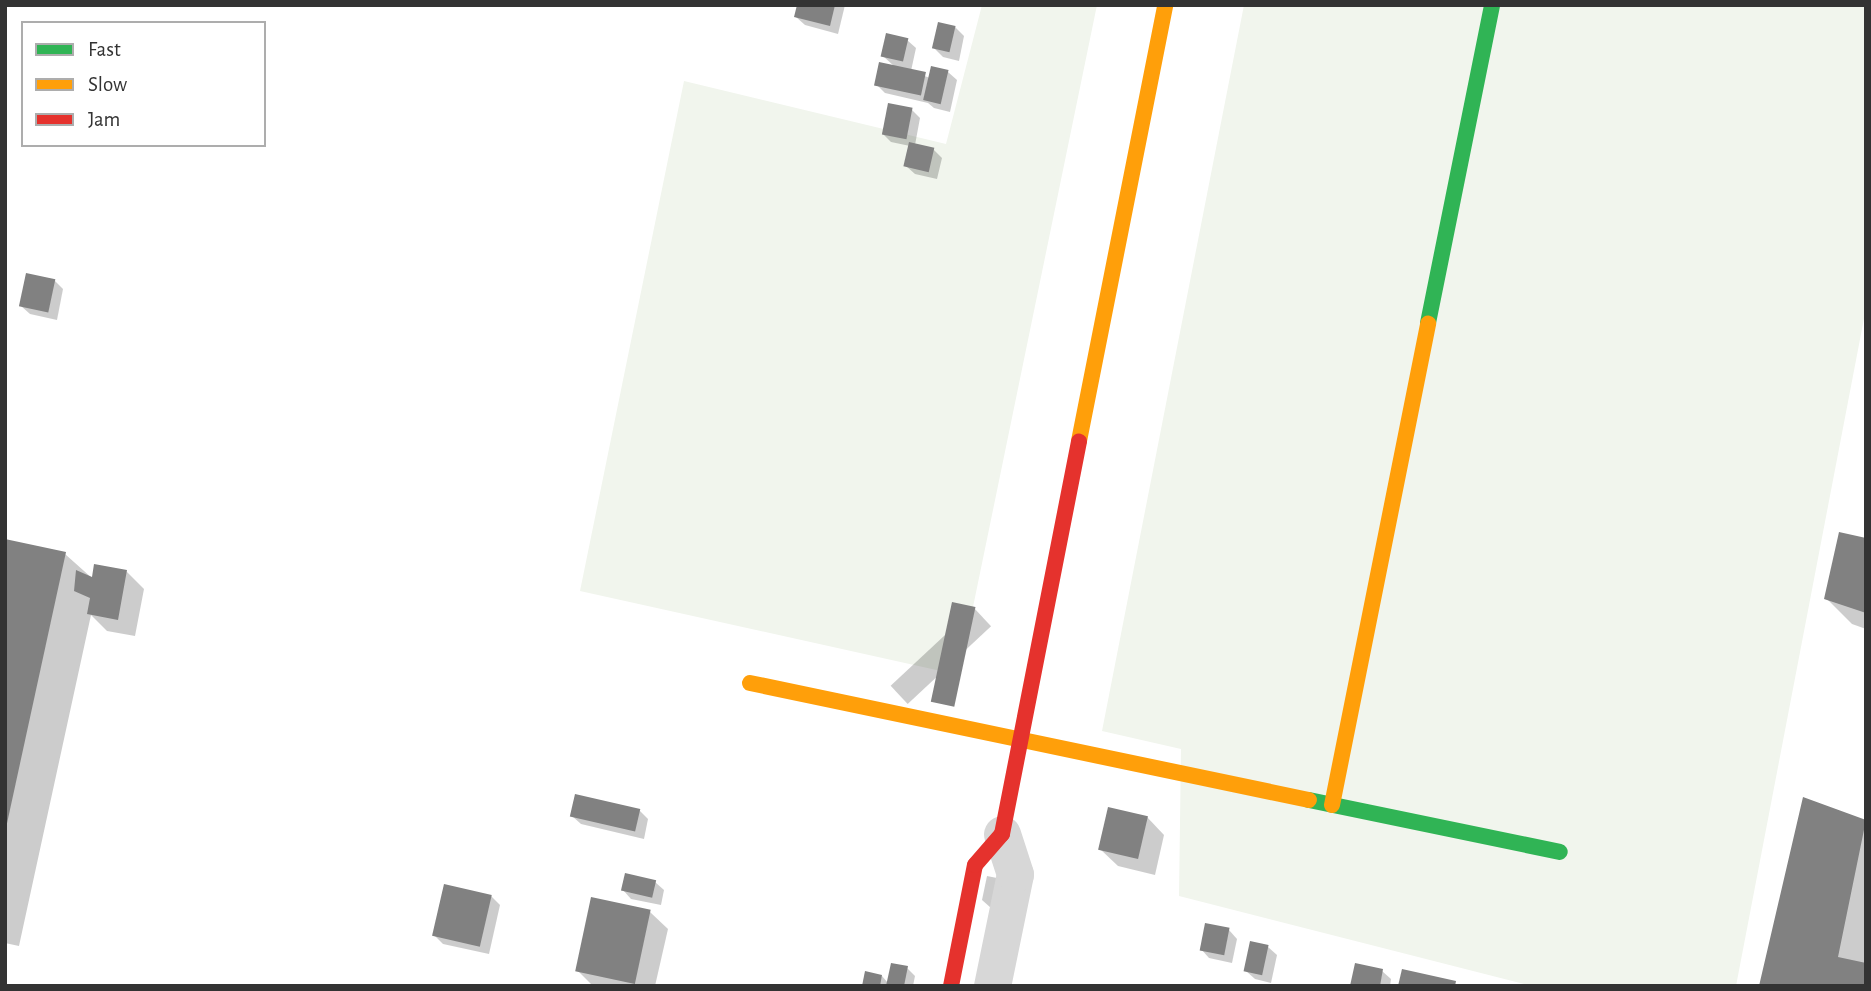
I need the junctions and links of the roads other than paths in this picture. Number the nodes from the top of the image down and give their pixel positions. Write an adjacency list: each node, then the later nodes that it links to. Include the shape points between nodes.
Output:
1 (1166, 5): 4 (street)
2 (1492, 5): 5 (street)
3 (750, 683): 4 (street)
4 (1021, 740): 5 (street); 6 (street)
5 (1332, 805): 7 (street)
6 (1002, 835): 8 (street, via 975,866); 9 (street, via 1015,874)
7 (1560, 852)
8 (963, 928): 9 (street); 10 (street)
9 (1003, 937): 11 (street)
10 (951, 986)
11 (992, 986)

